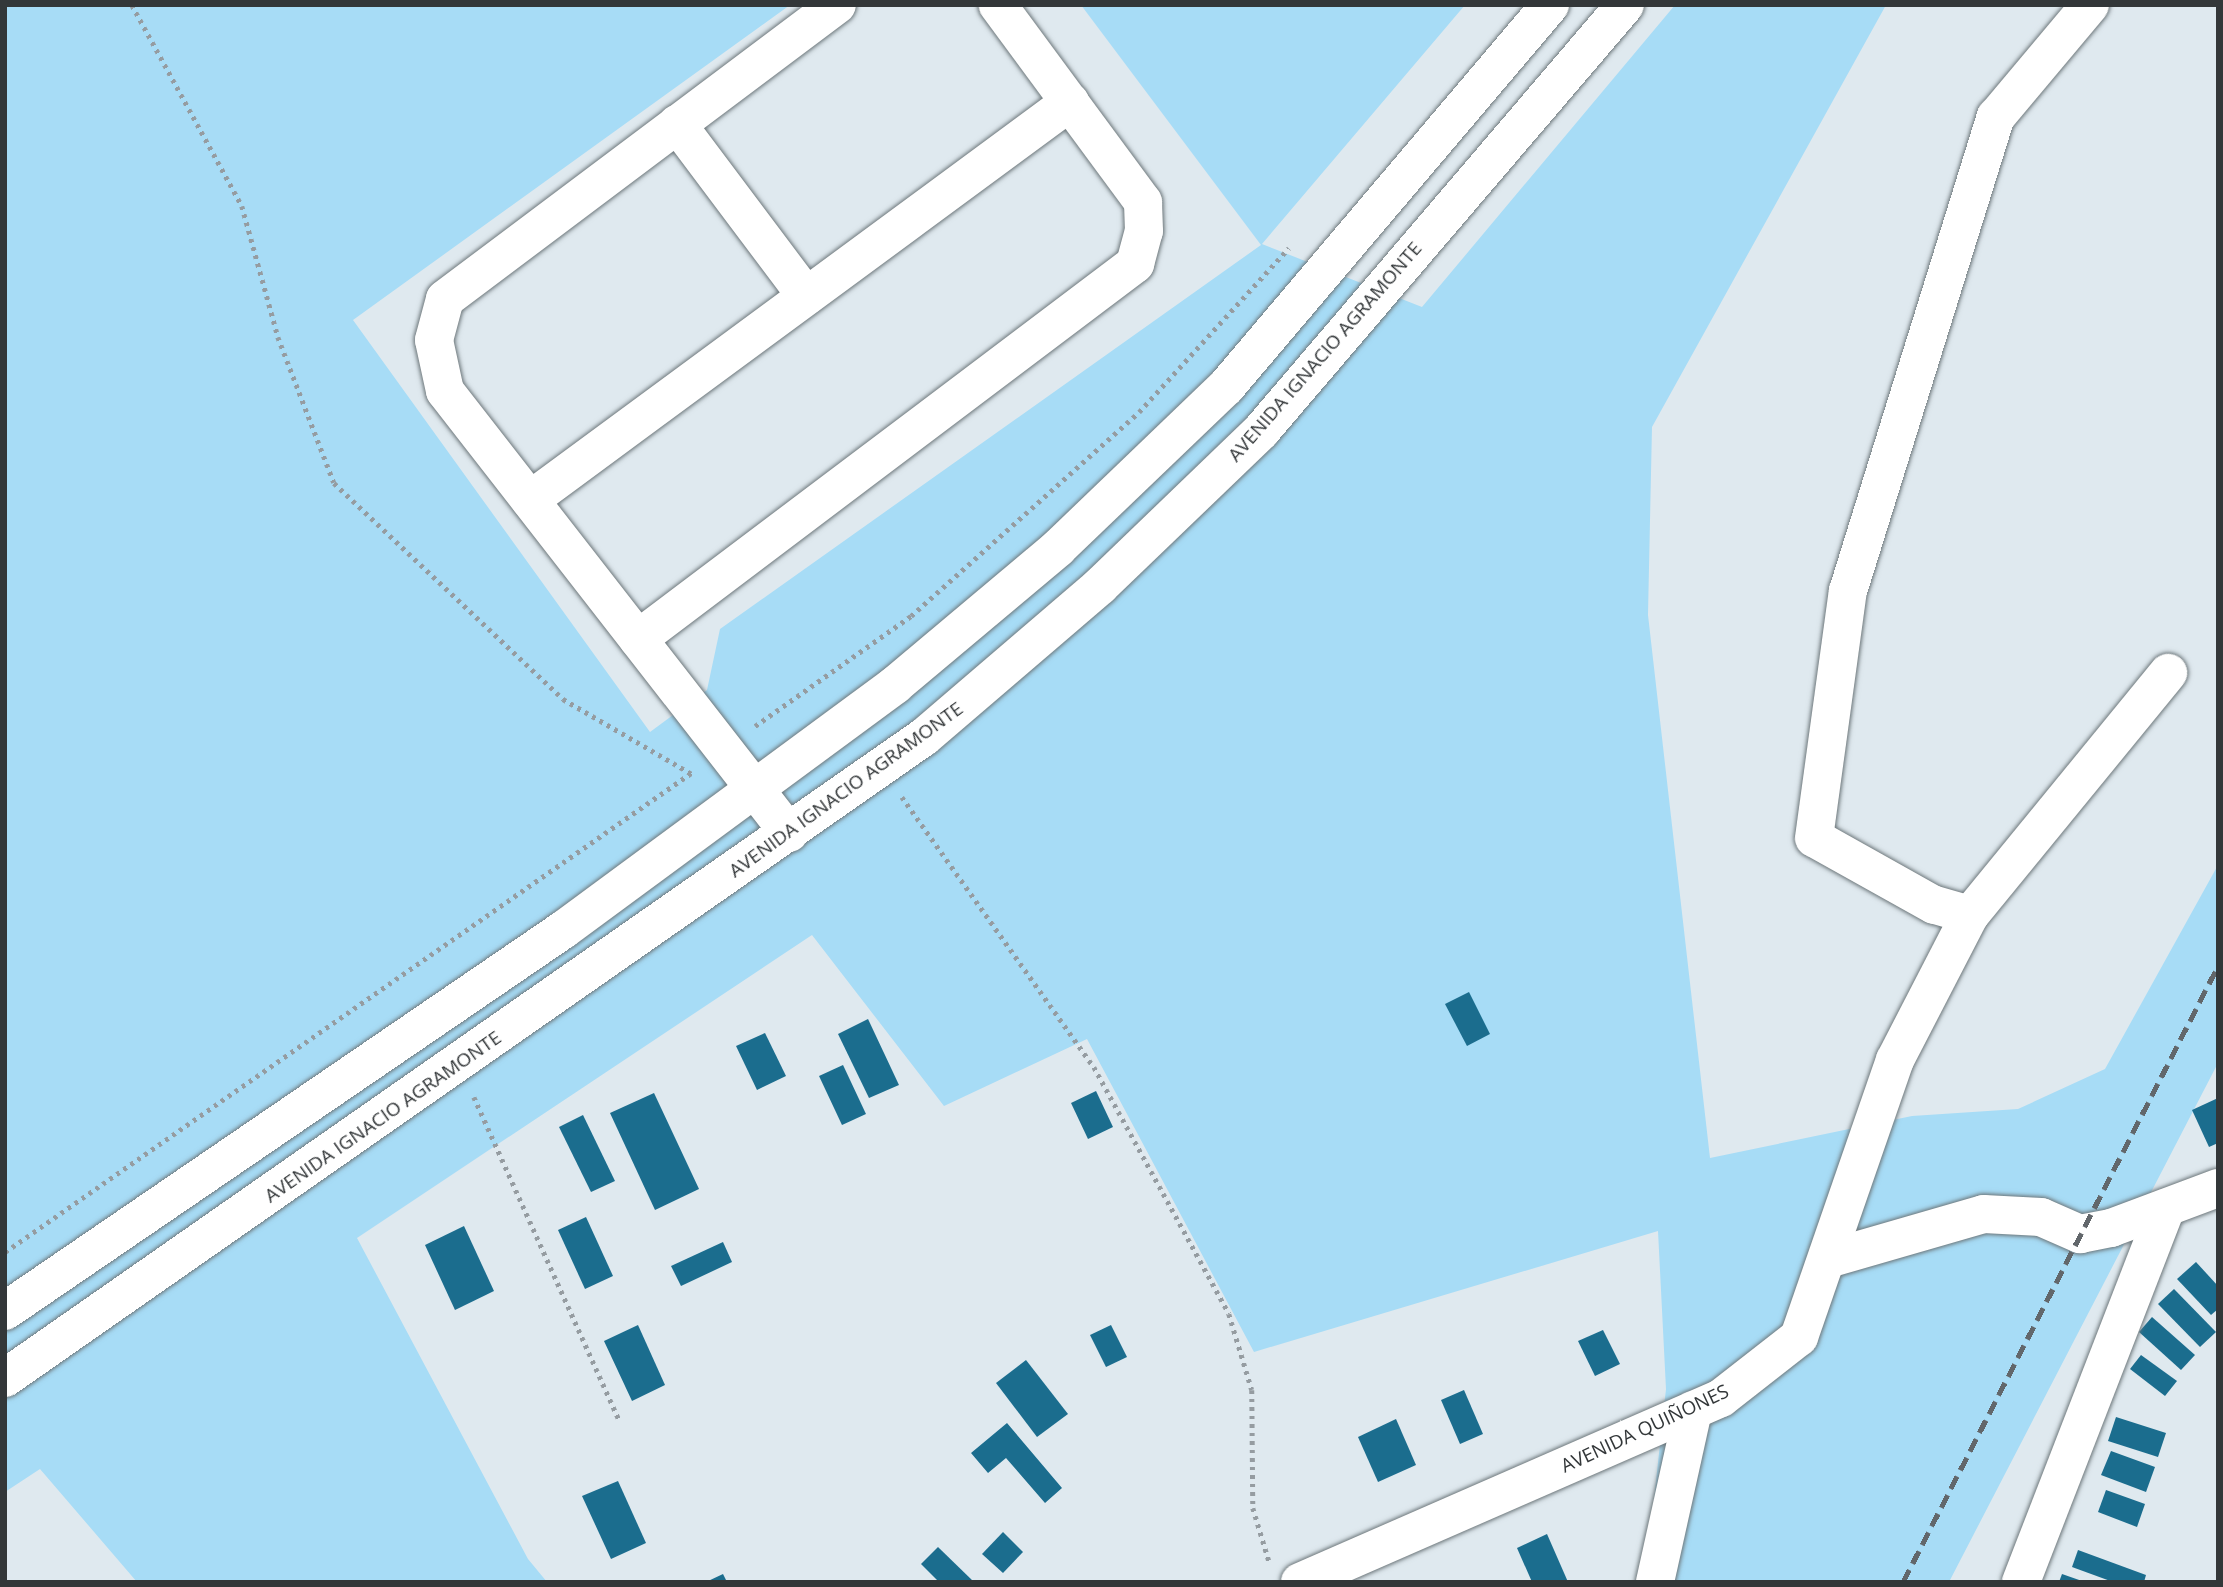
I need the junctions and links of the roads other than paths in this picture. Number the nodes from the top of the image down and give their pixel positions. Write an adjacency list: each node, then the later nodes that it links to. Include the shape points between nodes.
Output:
1 (837, 5): 7 (main road)
2 (998, 5): 6 (main road)
3 (1550, 5): 12 (main road, via 1226,387 1058,548 895,685)
4 (1625, 5): 13 (main road, AVENIDA IGNACIO AGRAMONTE, via 1261,431 1100,586 880,769)
5 (2090, 5): 14 (main road, via 1996,117 1848,591 1815,824 1814,838 1845,857 1934,905)
6 (1070, 103): 8 (main road); 10 (main road, via 1143,202 1144,231 1135,264)
7 (677, 124): 8 (main road); 9 (main road, via 445,299 435,340 445,391)
8 (806, 296): 9 (main road)
9 (530, 500): 10 (main road)
10 (638, 639): 12 (main road)
11 (2168, 674): 14 (main road, AVENIDA QUIÑONES)
12 (754, 788): 13 (main road); 18 (main road, via 562,930)
13 (789, 833): 19 (main road, AVENIDA IGNACIO AGRAMONTE)
14 (1970, 915): 17 (main road, AVENIDA QUIÑONES, via 1895,1060)
15 (2218, 1188): 16 (main road)
16 (2166, 1208): 17 (main road, via 2080,1234 2041,1217 1984,1214); 23 (main road)
17 (1828, 1259): 20 (main road, AVENIDA QUIÑONES, via 1798,1337 1721,1398)
18 (5, 1311)
19 (5, 1378)
20 (1693, 1410): 21 (main road, AVENIDA QUIÑONES); 22 (main road)
21 (1286, 1575)
22 (1655, 1582)
23 (2021, 1582)

